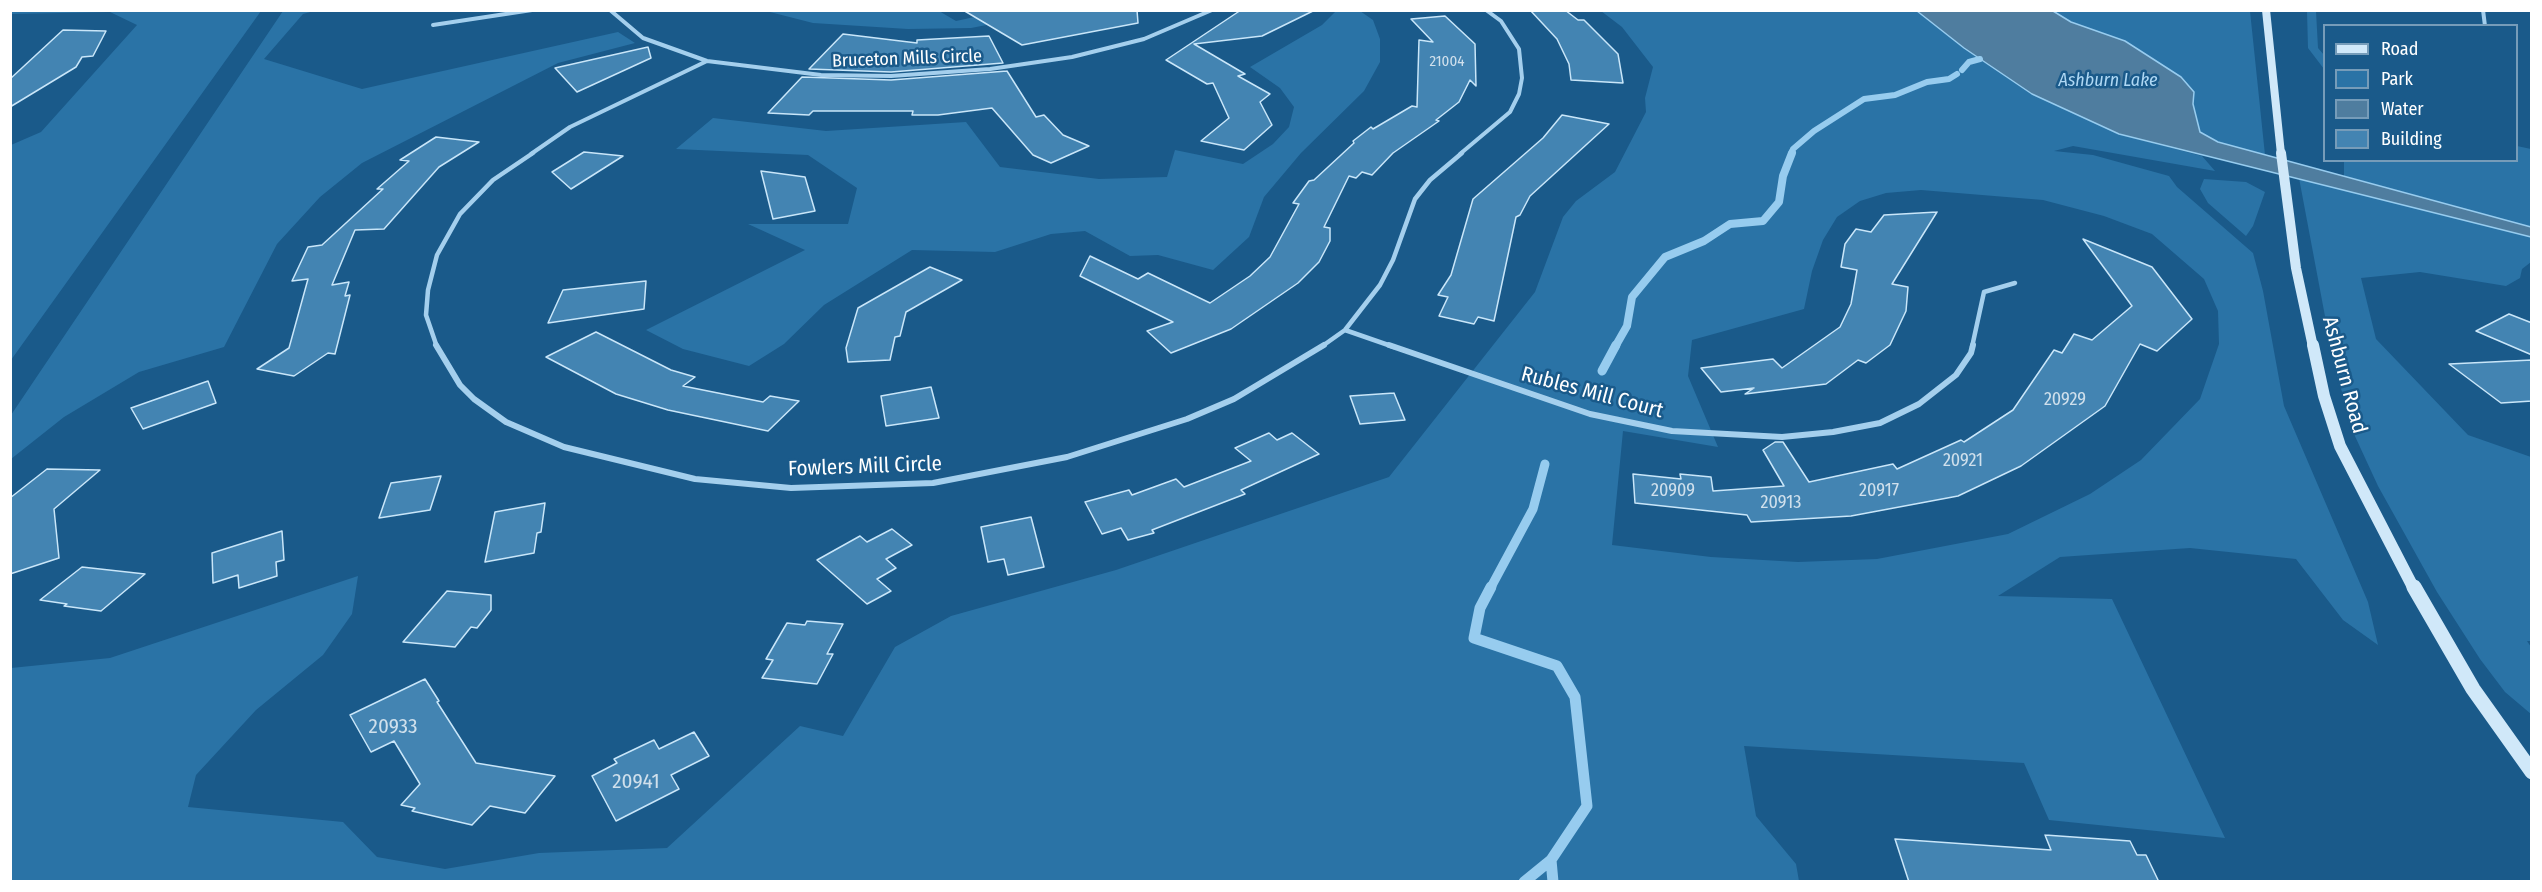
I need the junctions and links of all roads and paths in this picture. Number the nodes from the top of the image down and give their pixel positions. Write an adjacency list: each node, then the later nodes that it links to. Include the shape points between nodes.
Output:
1 (532, 10): 6 (street)
2 (610, 10): 7 (street, Bruceton Mills Circle, via 643,38)
3 (1212, 10): 7 (street, Bruceton Mills Circle, via 1161,33 1097,52 944,74 821,75)
4 (1486, 10): 9 (street, Fowlers Mill Circle, via 1501,21 1519,49 1519,94 1510,112 1430,180 1415,199 1394,260)
5 (2266, 10): 10 (main road, Ashburn Road, via 2296,268 2324,396 2340,446 2426,611 2473,689)
6 (433, 25)
7 (707, 61): 9 (street, Fowlers Mill Circle, via 547,141 493,180 460,214 447,234 428,290 426,315 434,342 460,385 506,422 564,447 695,479 790,488 933,483 1067,458 1187,419 1234,399)
8 (2015, 283): 9 (street, Rubles Mill Court, via 1984,292 1971,353 1956,375 1919,404 1880,423 1782,437 1672,431 1590,414)
9 (1345, 330)
10 (2532, 772)

